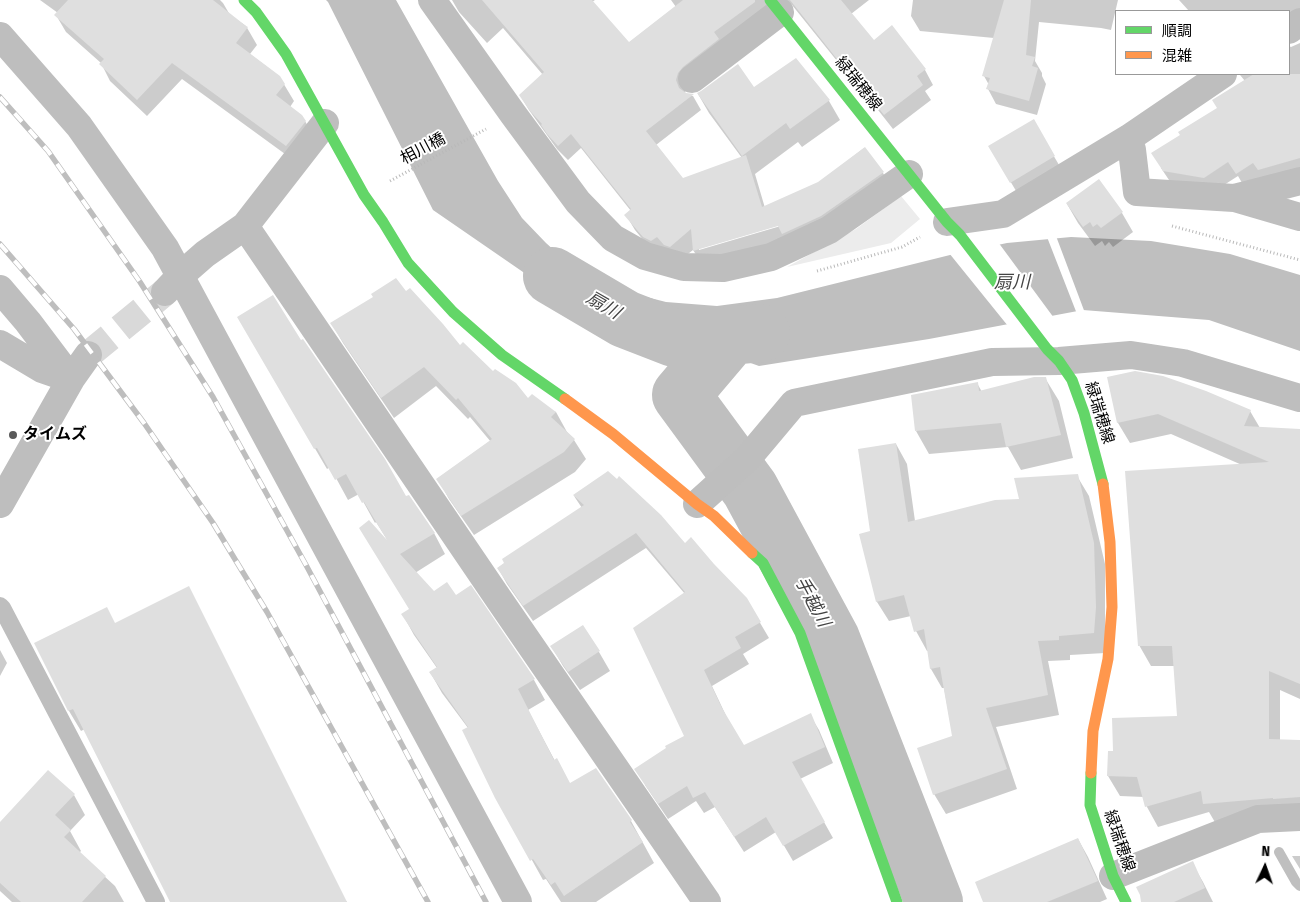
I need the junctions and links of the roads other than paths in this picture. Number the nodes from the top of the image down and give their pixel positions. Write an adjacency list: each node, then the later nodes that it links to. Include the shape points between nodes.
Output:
1 (244, 0): 7 (street, via 286,54)
2 (432, 0): 9 (street, via 578,202 613,238 645,256 684,267 723,268 771,257 829,230)
3 (775, 6): 6 (street); 9 (street, 緑瑞穂線)
4 (0, 36): 15 (street, via 79,126 165,248)
5 (1222, 75): 8 (street)
6 (692, 79)
7 (325, 123): 13 (street); 22 (street, via 364,195 408,263 453,312 502,355)
8 (1129, 138): 11 (street, via 1137,192); 14 (street, via 1004,214)
9 (909, 174): 14 (street, 緑瑞穂線)
10 (1300, 181): 11 (street)
11 (1234, 198): 12 (street)
12 (1300, 217)
13 (246, 226): 15 (street, via 204,254); 29 (street)
14 (953, 228): 19 (street, 緑瑞穂線)
15 (173, 284): 28 (street)
16 (0, 289): 20 (street)
17 (0, 344): 20 (street, via 42,369)
18 (88, 355): 20 (street)
19 (1053, 355): 21 (street, via 1131,355 1166,360); 22 (street, via 992,362 794,403 747,459); 26 (street, 緑瑞穂線, via 1072,380 1084,413 1104,490 1110,542 1112,607 1108,658 1093,731 1090,805)
20 (71, 379): 23 (street)
21 (1300, 398)
22 (703, 499): 30 (street, via 714,516 763,563 800,633)
23 (0, 504)
24 (0, 606): 27 (lane)
25 (1300, 817): 26 (street, via 1258,819)
26 (1113, 876): 31 (street, 緑瑞穂線)
27 (156, 902)
28 (518, 902)
29 (707, 902)
30 (897, 902)
31 (1126, 902)

